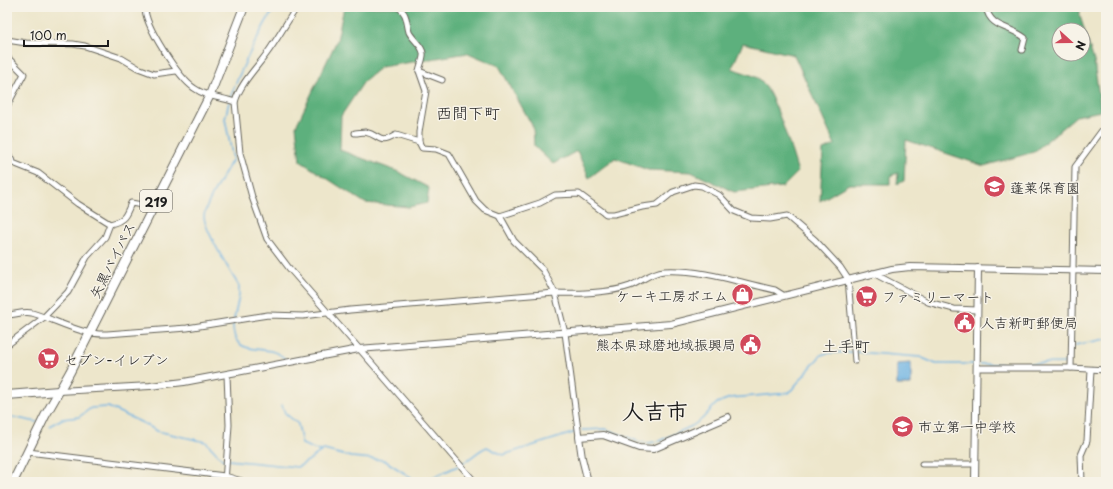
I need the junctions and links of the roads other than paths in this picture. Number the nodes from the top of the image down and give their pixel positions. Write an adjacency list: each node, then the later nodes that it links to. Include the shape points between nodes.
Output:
1 (146, 7): 9 (street, via 154,33)
2 (244, 7): 12 (highway, 矢黒バイパス / 219)
3 (297, 7): 13 (street, via 246,80)
4 (398, 7): 10 (street, via 408,21 409,32 422,50)
5 (986, 7): 7 (street, via 994,23 1025,38)
6 (7, 40): 9 (street, via 85,46 121,58 154,74)
7 (1022, 50)
8 (7, 56): 14 (street, via 24,74)
9 (176, 70): 12 (street, via 194,89)
10 (419, 71): 11 (street); 17 (street, via 426,91)
11 (442, 80)
12 (210, 95): 13 (street); 19 (highway, 矢黒バイパス / 219)
13 (235, 102): 30 (street, via 240,153 252,197 268,239)
14 (7, 106)
15 (1106, 125): 23 (street, via 1075,167)
16 (355, 133): 17 (street, via 365,132 380,140 387,140 396,135)
17 (419, 142): 20 (street, via 422,148 436,149 449,154 476,201 486,210)
18 (7, 151): 21 (street, via 13,163 38,174 89,212)
19 (153, 207): 21 (street, via 131,203 126,216 120,222); 33 (highway, 矢黒バイパス / 219)
20 (500, 216): 26 (street, via 555,196 579,194 606,214 614,214 657,205 673,192 694,185 702,186 719,195 734,211 751,218 770,219 787,216 815,240); 27 (street, via 514,241 543,270)
21 (110, 224): 32 (street, via 105,237 87,257 68,292)
22 (978, 268): 23 (street); 25 (street, via 910,267); 29 (street)
23 (1072, 270): 24 (street); 39 (street)
24 (1106, 270)
25 (873, 273): 26 (street); 29 (street, via 928,302)
26 (848, 279): 28 (street); 37 (street)
27 (555, 293): 28 (street, via 584,294 631,286 663,272 707,274 775,290); 30 (street); 34 (street)
28 (783, 295): 34 (street, via 671,324)
29 (977, 310): 38 (street)
30 (328, 314): 33 (street, via 268,315 187,328 107,334); 36 (street)
31 (7, 315): 32 (street, via 30,312)
32 (43, 318): 33 (street); 35 (street)
33 (90, 332): 43 (highway, 矢黒バイパス / 219)
34 (565, 333): 36 (street); 46 (street)
35 (7, 345)
36 (359, 349): 42 (street); 53 (street)
37 (855, 361)
38 (977, 368): 39 (street); 49 (street)
39 (1071, 368): 40 (street)
40 (1091, 370): 41 (street); 56 (street, via 1087,441 1081,455)
41 (1106, 370)
42 (227, 375): 43 (street, via 150,386); 50 (street, via 229,425)
43 (59, 391): 44 (highway); 47 (highway, 219)
44 (7, 395)
45 (728, 417): 46 (street, via 653,449 639,448 603,435)
46 (579, 437): 54 (street)
47 (28, 452): 50 (street); 51 (highway, 219)
48 (922, 464): 49 (street)
49 (975, 464): 55 (street)
50 (225, 479): 52 (street)
51 (14, 482)
52 (245, 482)
53 (475, 482)
54 (588, 482)
55 (975, 482)
56 (1082, 482)

